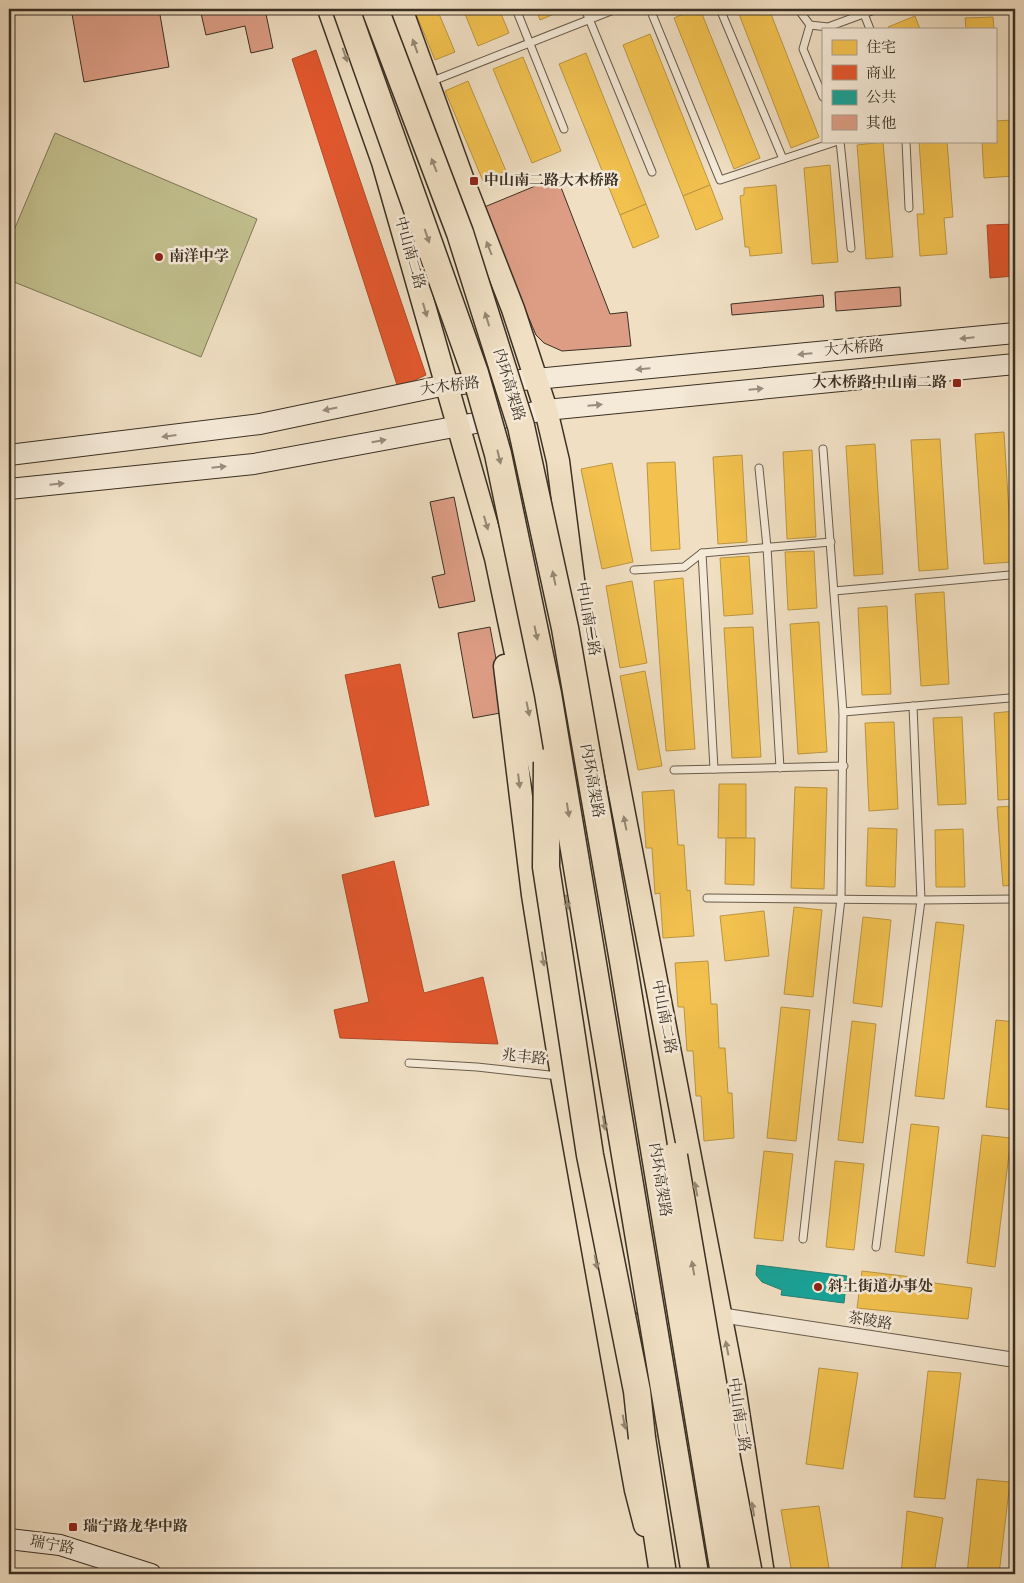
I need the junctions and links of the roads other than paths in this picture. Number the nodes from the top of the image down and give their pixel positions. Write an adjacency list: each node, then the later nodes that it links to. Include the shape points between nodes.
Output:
1 (329, 9): 30 (main road, 中山南二路, one-way to 30, via 383,162)
2 (346, 9): 46 (highway, 内环高架路, one-way to 46, bridge, via 475,373 498,454)
3 (375, 9): 45 (highway, 内环高架路, one-way to 3, bridge, via 521,426 460,233)
4 (401, 9): 17 (main road, 中山南二路, one-way to 4)
5 (516, 9): 16 (lane)
6 (585, 9): 13 (lane)
7 (616, 9): 13 (lane)
8 (650, 9): 23 (lane, via 720,180)
9 (720, 9): 23 (lane)
10 (798, 9): 14 (lane)
11 (877, 9): 12 (lane)
12 (864, 14): 14 (lane, via 828,27); 15 (lane)
13 (589, 19): 16 (lane); 24 (lane)
14 (810, 25): 18 (lane, via 803,49)
15 (870, 28)
16 (530, 43): 17 (lane); 19 (lane)
17 (428, 82): 29 (main road, 中山南二路, one-way to 17)
18 (822, 95)
19 (564, 129)
20 (836, 142): 23 (lane)
21 (839, 142): 26 (lane)
22 (906, 142): 25 (lane)
23 (783, 160)
24 (652, 172)
25 (909, 208)
26 (851, 248)
27 (1015, 334): 29 (street, 大木桥路, one-way to 29)
28 (1015, 364): 31 (street, 大木桥路, one-way to 28)
29 (536, 379): 30 (street, 大木桥路); 31 (main road, 中山南二路)
30 (446, 385): 32 (main road, 中山南二路); 34 (street, 大木桥路, one-way to 34, via 260,424)
31 (546, 410): 32 (street, 大木桥路); 35 (main road, 中山南二路)
32 (458, 426): 37 (street, 大木桥路, one-way to 32, via 254,464); 41 (main road, 中山南二路, one-way to 41)
33 (823, 449): 38 (lane)
34 (9, 455)
35 (558, 461): 64 (main road, 中山南二路, one-way to 35); 72 (main road, 中山南二路, via 600,791 620,1000)
36 (759, 468): 39 (lane)
37 (9, 488)
38 (831, 542): 39 (lane); 44 (lane)
39 (767, 547): 40 (lane); 51 (lane)
40 (702, 553): 42 (lane, via 684,567); 52 (lane)
41 (496, 558): 59 (main road, 中山南二路, one-way to 59, via 564,884); 61 (main road, 中山南二路, one-way to 61, via 499,623 533,895)
42 (634, 570)
43 (1010, 575): 44 (lane)
44 (834, 591): 49 (lane)
45 (574, 680): 71 (highway, 内环高架路, bridge); 73 (highway, one-way to 45, bridge, via 631,911)
46 (548, 694): 69 (highway, bridge, via 546,867 590,1155 637,1391); 70 (highway, 内环高架路, one-way to 70, bridge)
47 (1010, 698): 48 (lane)
48 (914, 706): 49 (lane); 57 (lane)
49 (843, 712): 50 (lane)
50 (844, 766): 51 (lane); 55 (lane)
51 (780, 768): 52 (lane)
52 (714, 769): 53 (lane)
53 (674, 770)
54 (707, 898): 55 (lane)
55 (841, 898): 57 (lane); 62 (lane)
56 (1015, 899): 57 (lane)
57 (921, 900): 63 (lane)
58 (409, 1063): 61 (lane, 兆丰路)
59 (596, 1075): 60 (lane, 兆丰路); 61 (lane, 兆丰路); 69 (main road, 中山南二路, one-way to 69, via 621,1228)
60 (620, 1075)
61 (562, 1076): 68 (main road, 中山南二路, one-way to 68, via 636,1490)
62 (803, 1238)
63 (876, 1247)
64 (720, 1315): 65 (street, 茶陵路); 74 (main road, 中山南二路, one-way to 64)
65 (1015, 1360)
66 (9, 1539): 67 (street, 瑞宁路, via 60,1545)
67 (151, 1574)
68 (656, 1574)
69 (664, 1574)
70 (695, 1574)
71 (724, 1574)
72 (736, 1574)
73 (749, 1574)
74 (763, 1574)

